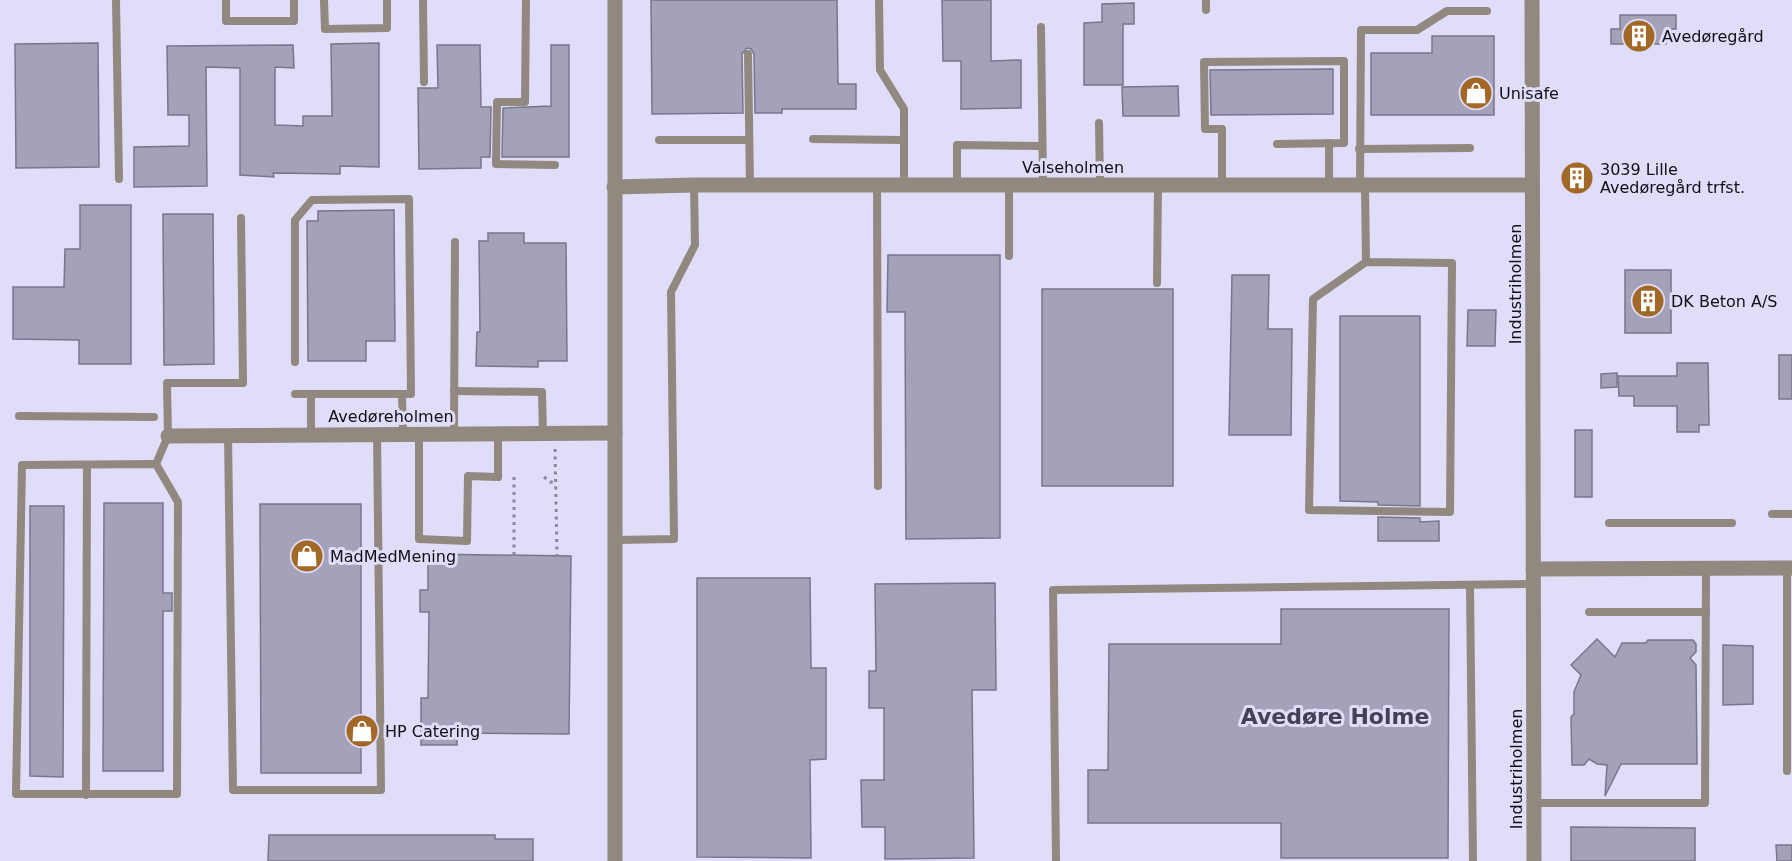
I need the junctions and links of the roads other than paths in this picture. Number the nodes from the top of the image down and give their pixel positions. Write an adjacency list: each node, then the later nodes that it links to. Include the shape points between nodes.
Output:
1 (116, 0): 28 (lane)
2 (226, 0): 3 (lane, via 226,21 294,21)
3 (294, 0)
4 (324, 0): 5 (lane, via 325,29 387,28)
5 (387, 0)
6 (423, 0): 16 (lane)
7 (526, 0): 27 (lane, via 525,102 497,102 496,164)
8 (615, 0): 42 (street)
9 (879, 0): 21 (lane, via 880,70 904,109)
10 (1206, 0): 12 (lane)
11 (1532, 0): 40 (street, Industriholmen)
12 (1206, 10)
13 (1487, 11): 26 (lane, via 1447,11 1417,30 1361,30)
14 (1041, 27): 24 (lane)
15 (748, 54): 20 (lane)
16 (424, 82)
17 (1099, 123): 35 (lane)
18 (813, 139): 21 (lane)
19 (659, 140): 20 (lane)
20 (750, 140): 41 (lane)
21 (904, 140): 31 (lane)
22 (1329, 143): 23 (lane); 37 (lane, via 1344,143 1344,61 1204,62 1204,129 1222,129); 38 (lane)
23 (1277, 144)
24 (1042, 146): 32 (lane, via 957,146); 34 (lane)
25 (1470, 148): 26 (lane)
26 (1359, 149): 39 (lane)
27 (555, 165)
28 (119, 179)
29 (694, 185): 41 (street, Valseholmen); 42 (street, Valseholmen); 72 (lane, via 695,244 671,292 674,539)
30 (877, 185): 31 (street, Valseholmen); 41 (street, Valseholmen); 67 (lane)
31 (904, 185): 32 (street, Valseholmen)
32 (957, 185): 33 (street, Valseholmen)
33 (1009, 185): 34 (street, Valseholmen); 45 (lane)
34 (1043, 185): 35 (street, Valseholmen)
35 (1100, 185): 36 (street, Valseholmen)
36 (1158, 185): 37 (street, Valseholmen); 47 (lane)
37 (1222, 185): 38 (street, Valseholmen)
38 (1329, 185): 39 (street, Valseholmen)
39 (1362, 185): 40 (street, Valseholmen); 46 (lane)
40 (1532, 185): 75 (street, Industriholmen)
41 (750, 186)
42 (614, 187): 56 (street)
43 (242, 218): 64 (lane, via 243,383 167,383)
44 (455, 242): 49 (lane)
45 (1009, 256)
46 (1366, 262): 46 (lane, via 1452,263 1450,512 1309,510 1313,299)
47 (1157, 283)
48 (295, 362): 52 (lane, via 295,220 312,200 409,199 411,394)
49 (454, 391): 55 (lane, via 542,392); 60 (lane)
50 (295, 394): 51 (lane)
51 (311, 394): 52 (lane); 63 (lane)
52 (402, 394): 58 (lane)
53 (19, 416): 54 (lane)
54 (154, 417)
55 (549, 433): 56 (street, Avedøreholmen); 61 (street, Avedøreholmen)
56 (615, 433): 72 (street)
57 (377, 434): 58 (street, Avedøreholmen); 62 (lane, via 381,790 233,790); 63 (street, Avedøreholmen)
58 (403, 434): 59 (street, Avedøreholmen)
59 (419, 434): 60 (street, Avedøreholmen); 61 (lane, via 419,539 467,541 468,476 498,477)
60 (454, 434): 61 (street, Avedøreholmen)
61 (498, 434)
62 (228, 435): 63 (street, Avedøreholmen); 64 (street, Avedøreholmen)
63 (311, 435)
64 (168, 436): 65 (lane)
65 (156, 464): 66 (lane); 80 (lane, via 178,502 177,794)
66 (87, 465): 80 (lane); 80 (lane, via 22,465 16,794)
67 (878, 486)
68 (1772, 514): 69 (lane)
69 (1792, 514)
70 (1609, 523): 71 (lane)
71 (1732, 523)
72 (616, 540): 82 (street)
73 (1706, 568): 74 (street); 75 (street); 78 (lane)
74 (1789, 568): 79 (lane)
75 (1533, 577): 76 (lane); 81 (street, Industriholmen)
76 (1470, 585): 83 (lane, via 1053,590); 84 (lane)
77 (1589, 612): 78 (lane)
78 (1706, 612): 81 (lane, via 1706,803)
79 (1787, 771)
80 (86, 795)
81 (1534, 803): 85 (street, Industriholmen)
82 (615, 861)
83 (1056, 861)
84 (1473, 861)
85 (1534, 861)

